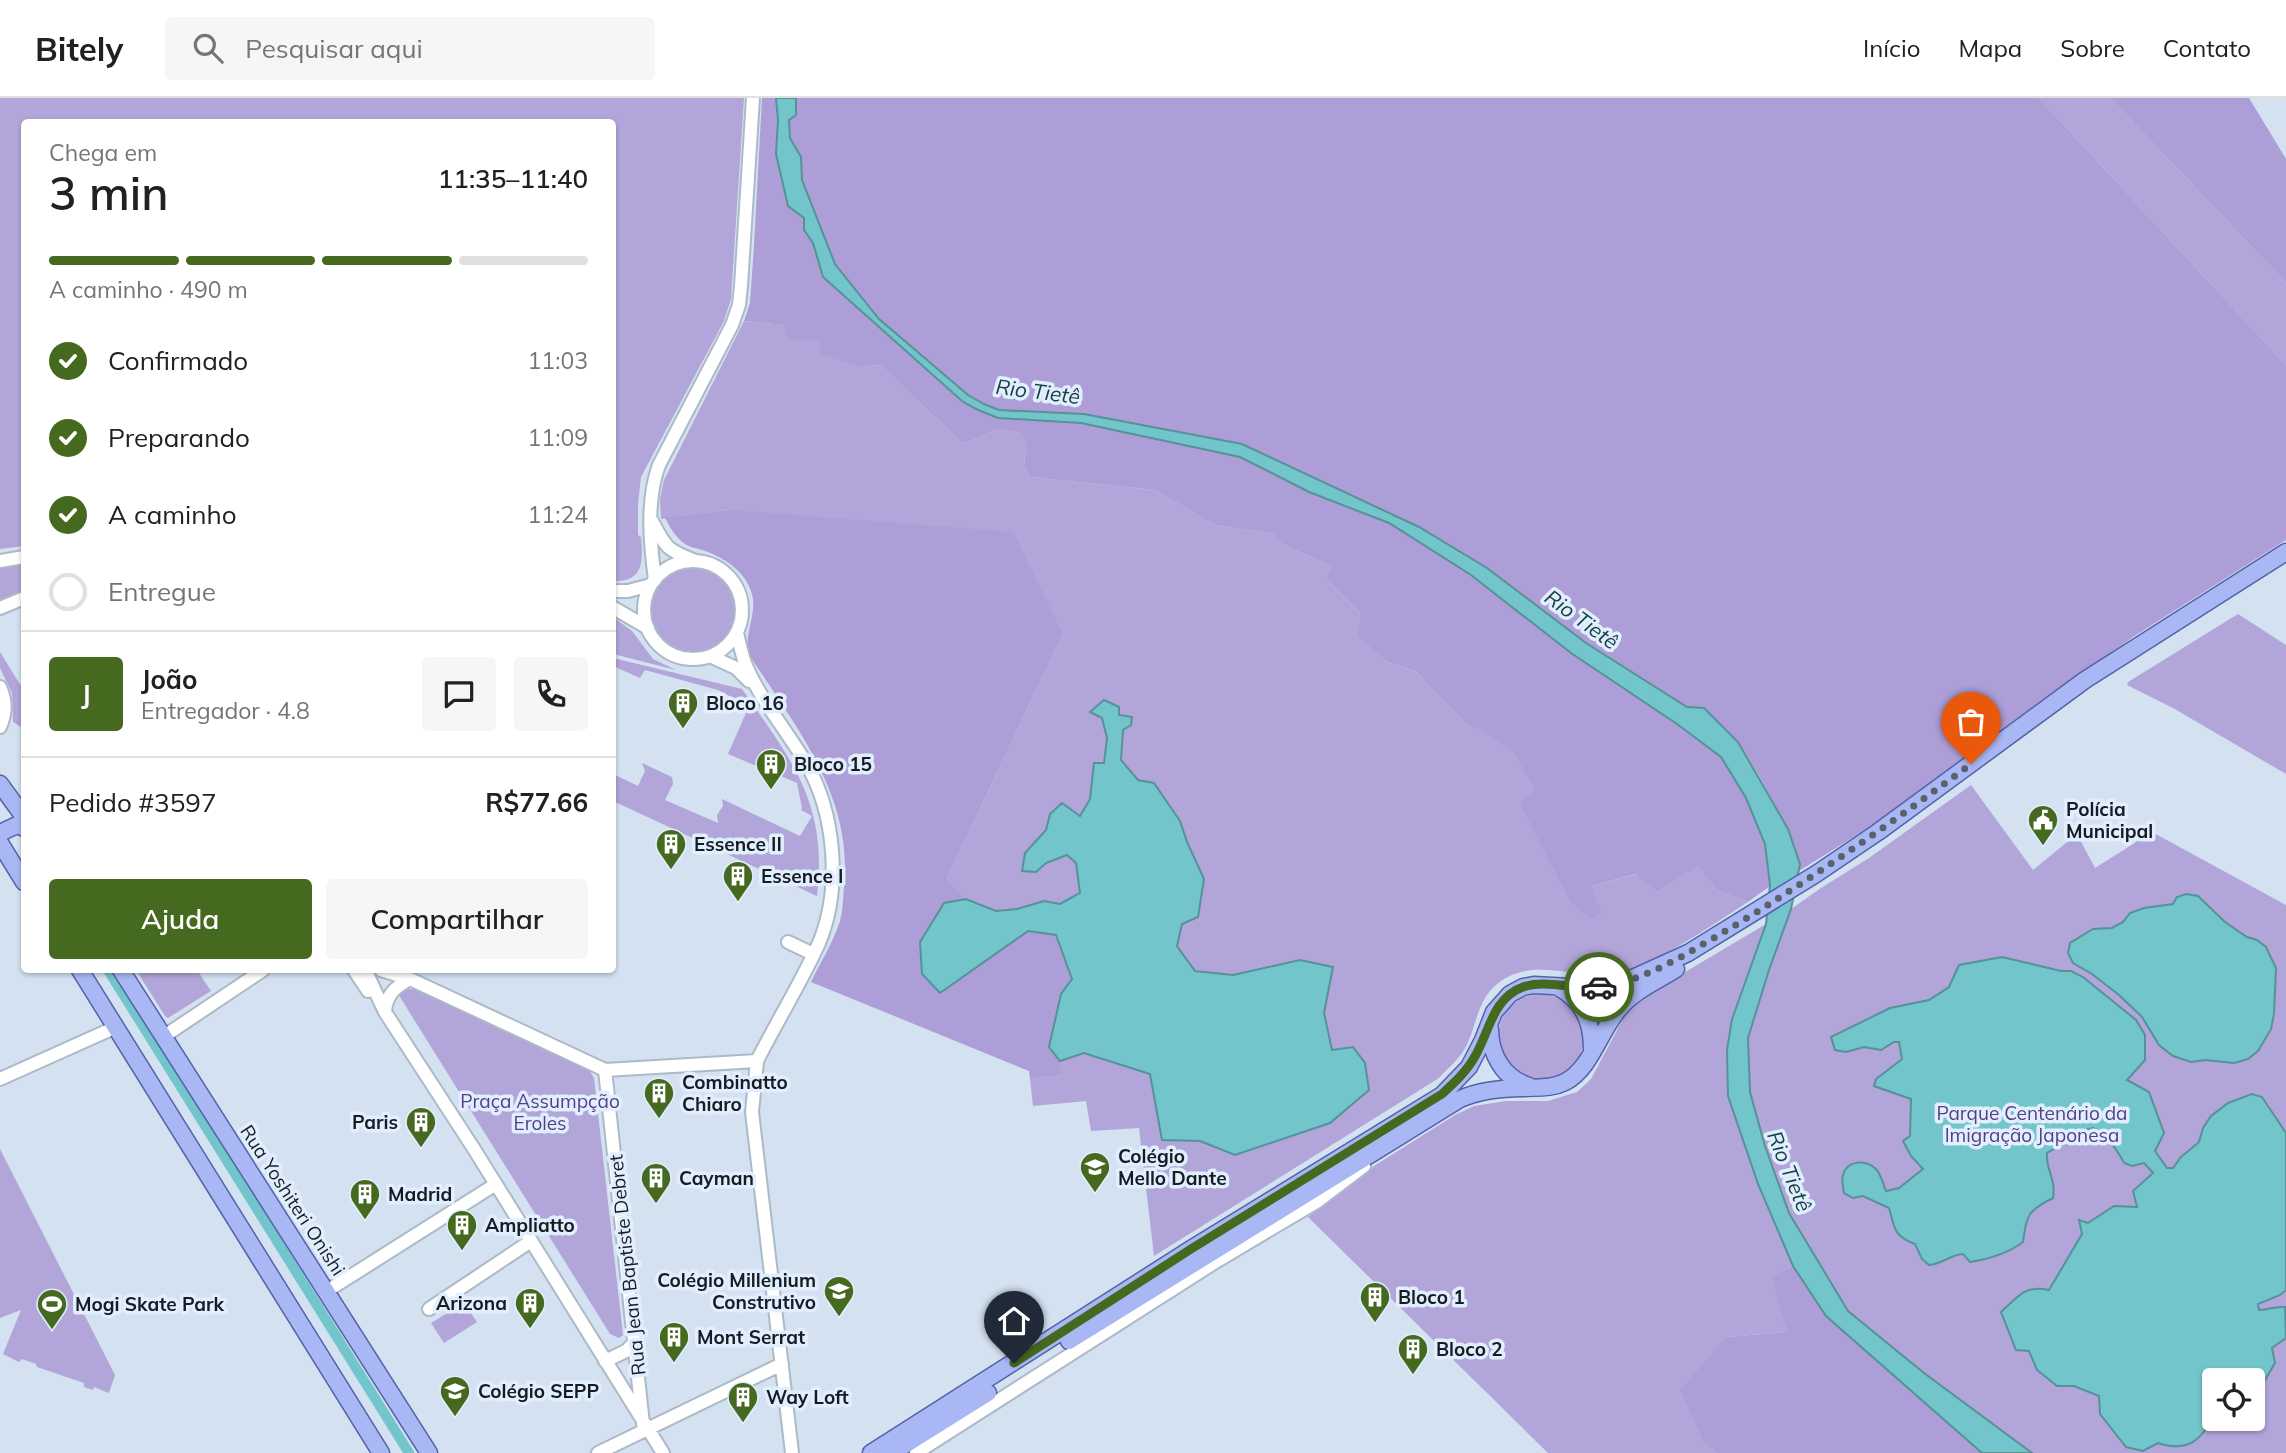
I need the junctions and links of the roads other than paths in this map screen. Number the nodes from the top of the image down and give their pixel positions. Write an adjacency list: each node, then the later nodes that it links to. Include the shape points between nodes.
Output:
1 (753, 98): 2 (street, via 738,305 659,465 651,493)
2 (652, 521): 6 (street, via 663,544); 8 (street)
3 (2286, 552): 22 (main road, via 2085,680)
4 (21, 558): 5 (street)
5 (0, 561)
6 (699, 562): 8 (street, via 674,565); 12 (street, via 724,572 733,582 742,607)
7 (2286, 564): 22 (main road, via 2089,691 1886,839)
8 (653, 583): 9 (street); 11 (street, via 644,606)
9 (616, 591)
10 (616, 609): 11 (street)
11 (648, 628): 13 (street, via 655,641 673,654 695,659)
12 (737, 633): 13 (street); 15 (street, via 746,667)
13 (710, 656): 15 (street, via 736,668)
14 (0, 687): 16 (street, via 4,705)
15 (759, 691): 25 (street, via 810,770 828,817 830,898)
16 (0, 727)
17 (1, 783): 18 (main road)
18 (21, 813)
19 (21, 827): 20 (main road, via 17,825)
20 (0, 842): 21 (main road)
21 (21, 877)
22 (1818, 878): 23 (main road)
23 (1747, 922): 34 (main road, via 1622,983 1590,988); 39 (main road, via 1628,999)
24 (788, 942): 25 (street)
25 (813, 954): 40 (street)
26 (82, 973): 37 (main road)
27 (123, 973): 38 (main road, Rua Yoshiteri Onishi)
28 (258, 973): 38 (street)
29 (356, 973): 35 (street)
30 (368, 973): 35 (street)
31 (391, 973): 33 (street)
32 (403, 973): 33 (street)
33 (410, 979): 35 (street, via 393,991); 41 (street)
34 (1556, 986): 36 (main road, via 1522,987 1494,1012); 39 (main road, via 1585,1012)
35 (385, 1012): 45 (street)
36 (1490, 1024): 43 (main road, via 1497,1060 1514,1079); 58 (main road, via 1469,1067 1442,1094)
37 (116, 1027): 42 (street); 53 (main road)
38 (163, 1037): 47 (main road, Rua Yoshiteri Onishi)
39 (1592, 1051): 43 (main road, via 1566,1082)
40 (757, 1060): 41 (street); 51 (street, via 752,1112)
41 (605, 1070): 49 (street, Rua Jean Baptiste Debret)
42 (0, 1079)
43 (1535, 1088): 44 (main road, via 1486,1090)
44 (1439, 1112): 59 (main road); 60 (street, via 1318,1201)
45 (496, 1184): 46 (street); 47 (street)
46 (531, 1241): 48 (street); 50 (street)
47 (327, 1291): 54 (main road, Rua Yoshiteri Onishi)
48 (429, 1309)
49 (636, 1341): 50 (street); 52 (street, Rua Jean Baptiste Debret)
50 (605, 1361): 52 (street)
51 (782, 1364): 52 (street); 57 (street)
52 (645, 1426): 55 (street); 56 (street)
53 (381, 1453)
54 (429, 1453)
55 (598, 1453)
56 (663, 1453)
57 (792, 1453)
58 (871, 1453)
59 (892, 1453)
60 (916, 1453)

